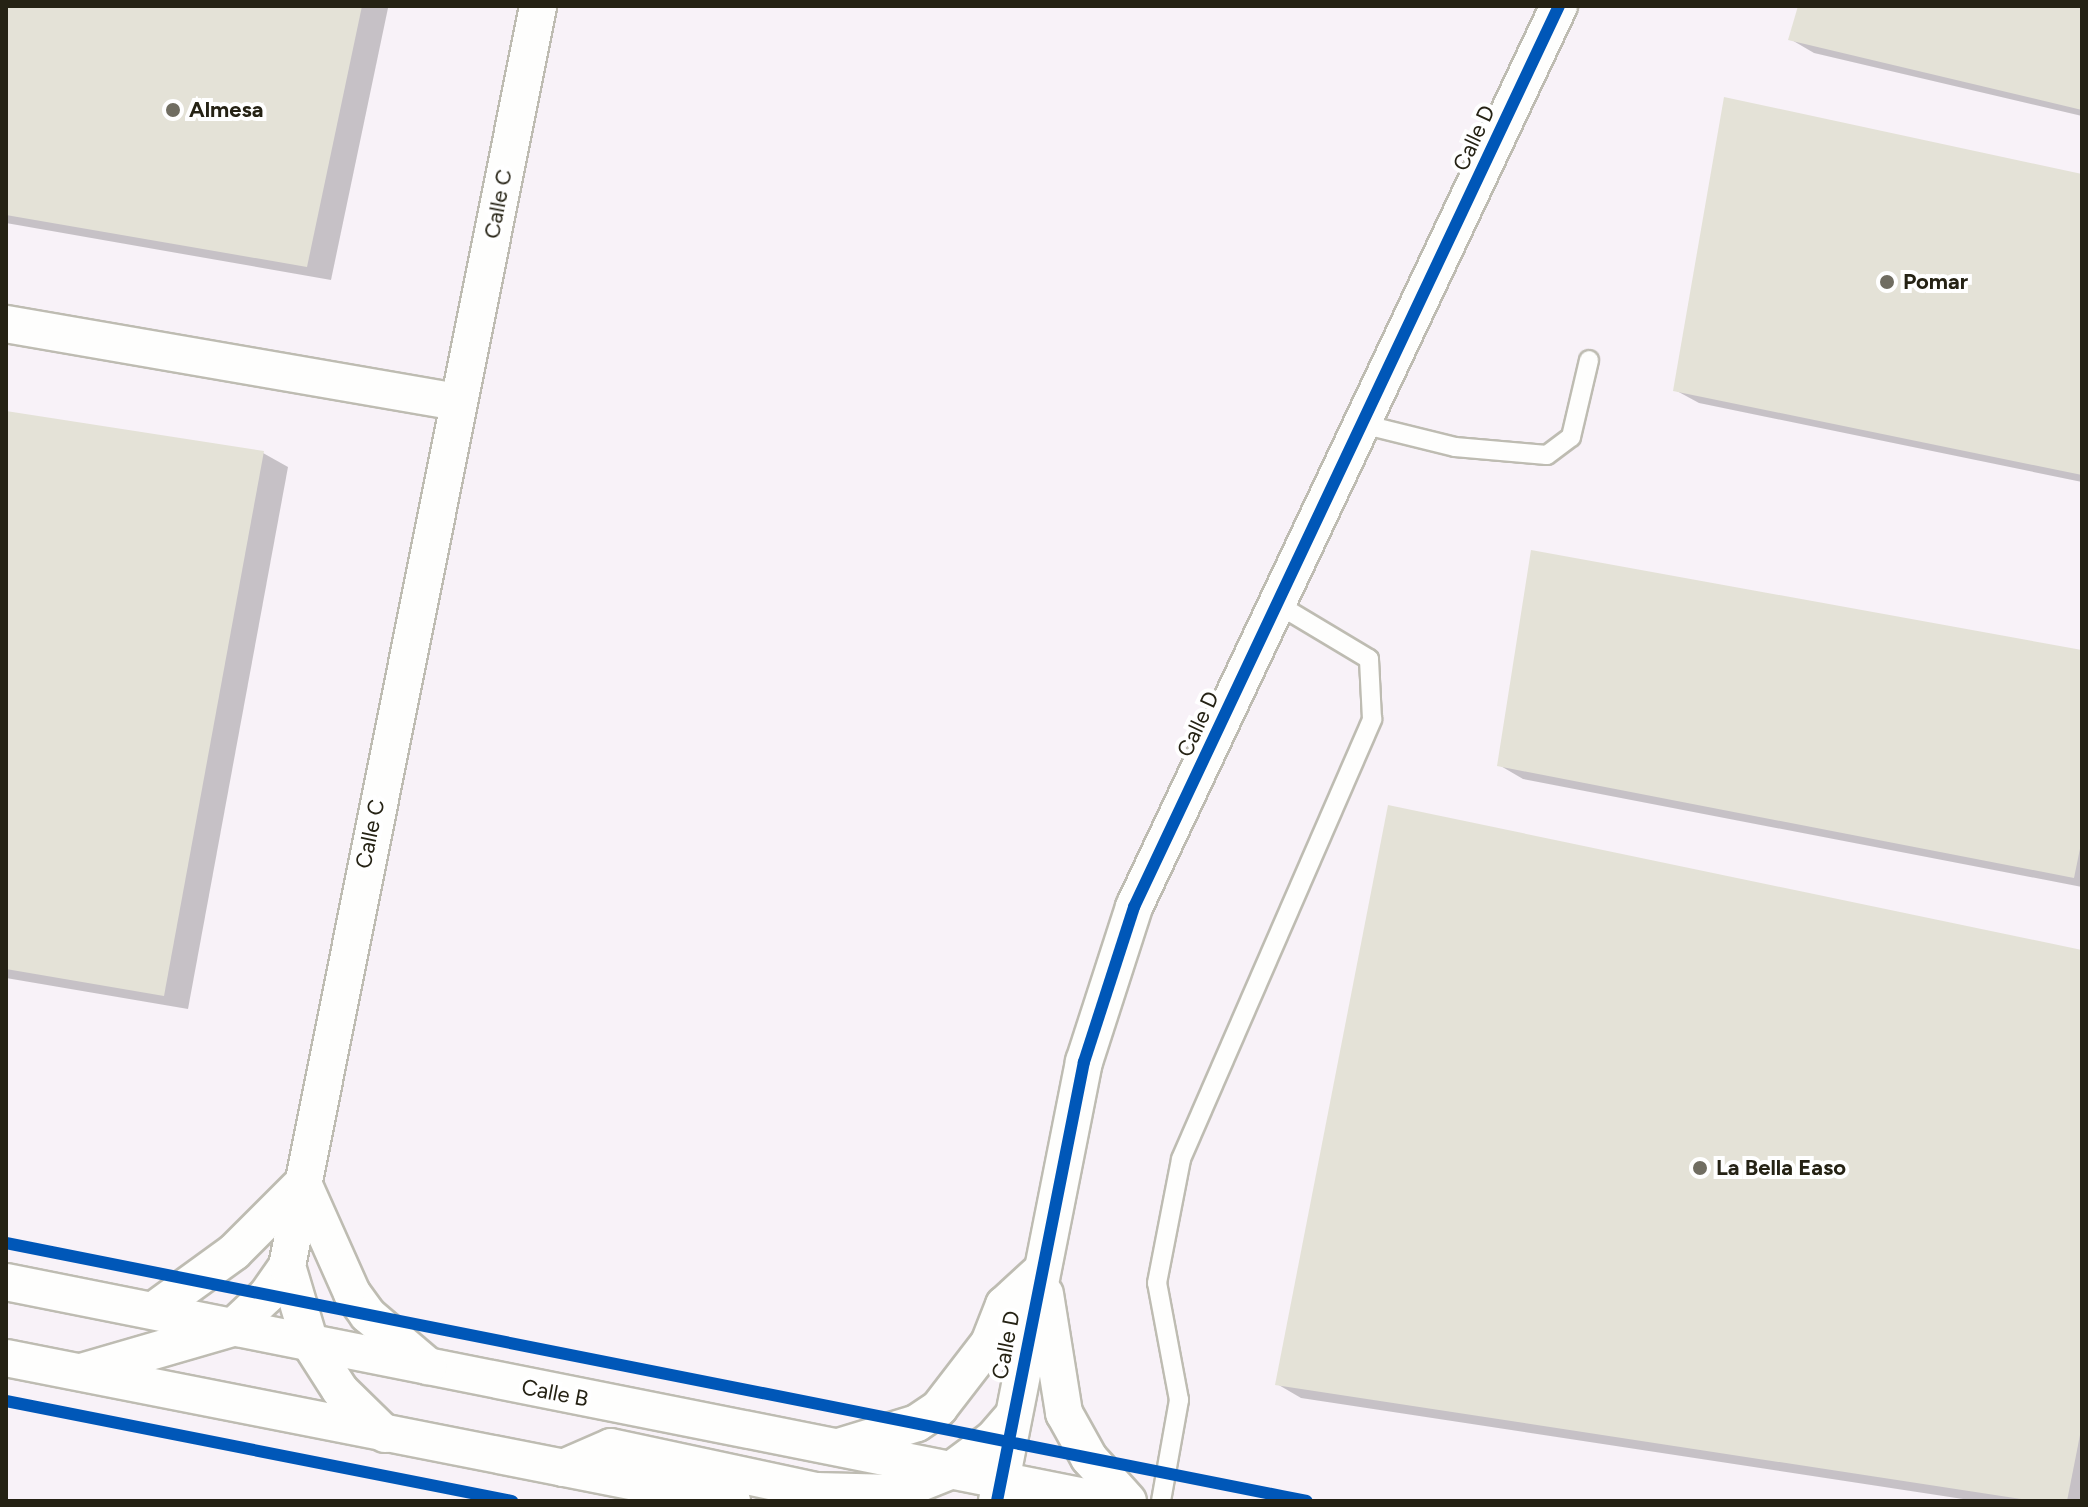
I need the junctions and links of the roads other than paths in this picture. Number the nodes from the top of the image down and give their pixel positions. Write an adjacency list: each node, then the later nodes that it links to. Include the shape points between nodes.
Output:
1 (538, 6): 5 (street, Calle C)
2 (1559, 6): 6 (street, Calle D)
3 (6, 324): 5 (street)
4 (1589, 360): 6 (lane, via 1571,437 1547,455 1455,447)
5 (458, 402): 8 (street, Calle C)
6 (1362, 424): 7 (street, Calle D)
7 (1277, 604): 10 (street, Calle D, via 1134,907 1084,1062); 27 (lane, via 1369,659 1372,719 1181,1159 1157,1283 1179,1400)
8 (303, 1183): 9 (street, Calle C); 12 (street, via 234,1252); 16 (street, via 352,1293 368,1315)
9 (287, 1266): 13 (street, via 267,1295); 14 (street)
10 (1041, 1271): 18 (street, Calle D); 20 (street, via 1004,1305 989,1343 939,1408 917,1423); 26 (street, via 1064,1413 1089,1458)
11 (6, 1282): 12 (street, Calle B)
12 (154, 1310): 13 (street, Calle B)
13 (232, 1328): 14 (street, Calle B); 17 (street)
14 (310, 1343): 16 (street, Calle B); 19 (street, via 340,1390)
15 (6, 1358): 17 (street)
16 (430, 1368): 20 (street, Calle B)
17 (81, 1372): 19 (street)
18 (1012, 1417): 22 (street, via 993,1439); 23 (street, Calle D)
19 (385, 1434): 21 (street)
20 (837, 1448): 22 (street, Calle B)
21 (563, 1468): 22 (street, via 611,1447 816,1491 895,1493); 24 (street)
22 (950, 1471): 23 (street, Calle B)
23 (998, 1491): 25 (street, Calle B)
24 (732, 1501)
25 (1105, 1501)
26 (1128, 1501)
27 (1161, 1501)

